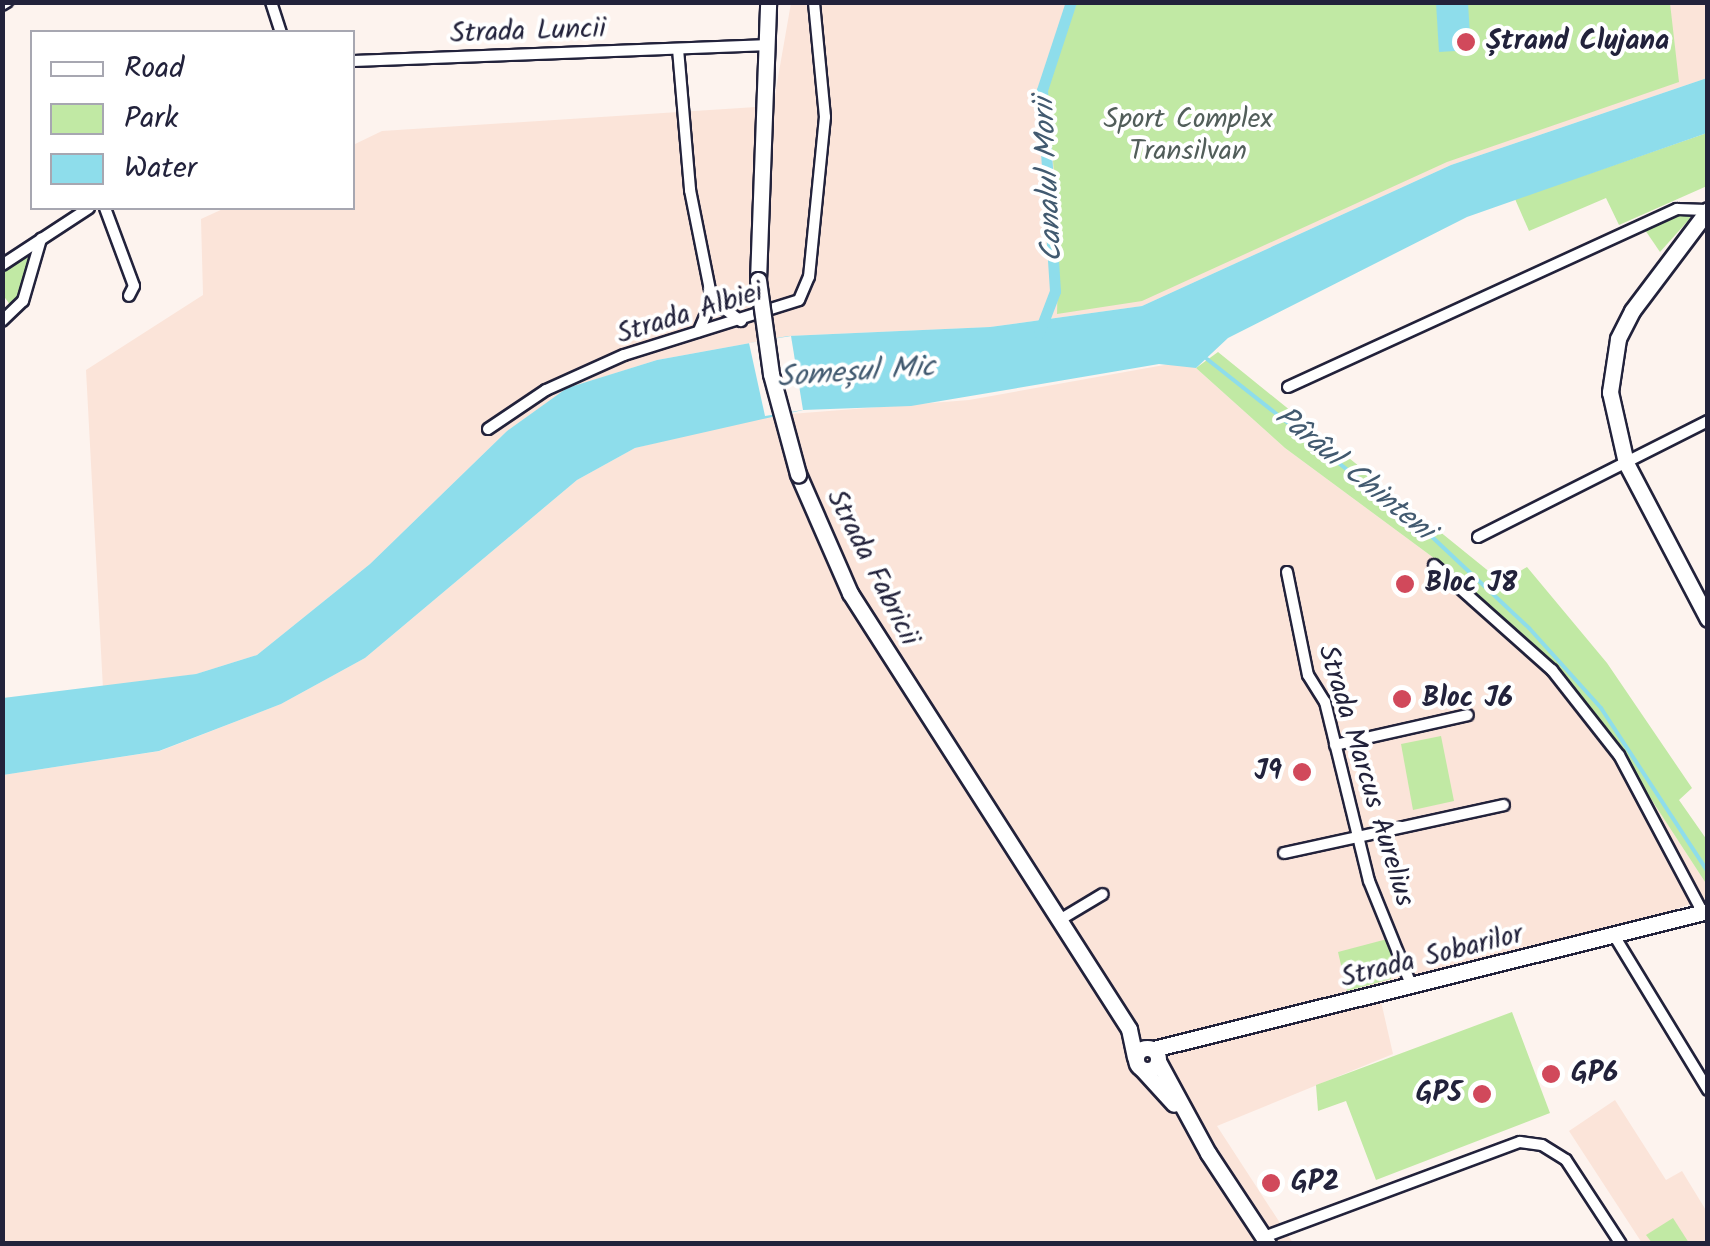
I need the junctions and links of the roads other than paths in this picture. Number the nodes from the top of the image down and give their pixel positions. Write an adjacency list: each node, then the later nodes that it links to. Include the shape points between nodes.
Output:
1 (271, 2): 4 (street)
2 (768, 2): 5 (main road, Strada Fabricii)
3 (814, 2): 17 (street, Strada Albiei, via 825,117 809,276 793,305)
4 (280, 30)
5 (765, 45): 6 (street, Strada Luncii); 34 (main road, Strada Fabricii, bridge, via 755,212 772,374 819,528 868,623)
6 (678, 49): 7 (street, Strada Luncii); 14 (street, via 690,190)
7 (355, 60)
8 (86, 210): 11 (street)
9 (105, 210): 13 (street, via 134,286)
10 (1708, 210): 19 (street, via 1677,209); 22 (main road, via 1652,279 1618,339 1610,392)
11 (42, 237): 12 (street); 16 (street, via 23,300)
12 (2, 265)
13 (129, 296)
14 (712, 300): 17 (street); 18 (street)
15 (2, 305): 16 (street)
16 (6, 319)
17 (742, 321): 18 (street, Strada Albiei)
18 (699, 332): 21 (street, Strada Albiei, via 567,379)
19 (1288, 387)
20 (1708, 421): 22 (street)
21 (488, 428)
22 (1626, 462): 23 (street); 26 (main road)
23 (1478, 537)
24 (1434, 566): 33 (street, via 1552,670 1608,740)
25 (1286, 572): 28 (street, Strada Marcus Aurelius, via 1308,675 1326,702)
26 (1708, 619)
27 (1468, 715): 28 (street)
28 (1335, 744): 30 (street, Strada Marcus Aurelius)
29 (1504, 806): 30 (street)
30 (1357, 838): 31 (street); 36 (street, Strada Marcus Aurelius)
31 (1284, 853)
32 (1103, 894): 34 (street)
33 (1705, 912): 35 (main road, Strada Sobarilor)
34 (1058, 921): 37 (main road, Strada Fabricii)
35 (1615, 937): 36 (main road, Strada Sobarilor); 38 (street)
36 (1412, 988): 37 (main road, Strada Sobarilor)
37 (1152, 1055): 39 (main road, Strada Fabricii)
38 (1708, 1090)
39 (1266, 1240): 40 (street, via 1520,1142 1542,1145 1566,1160)
40 (1621, 1244)

